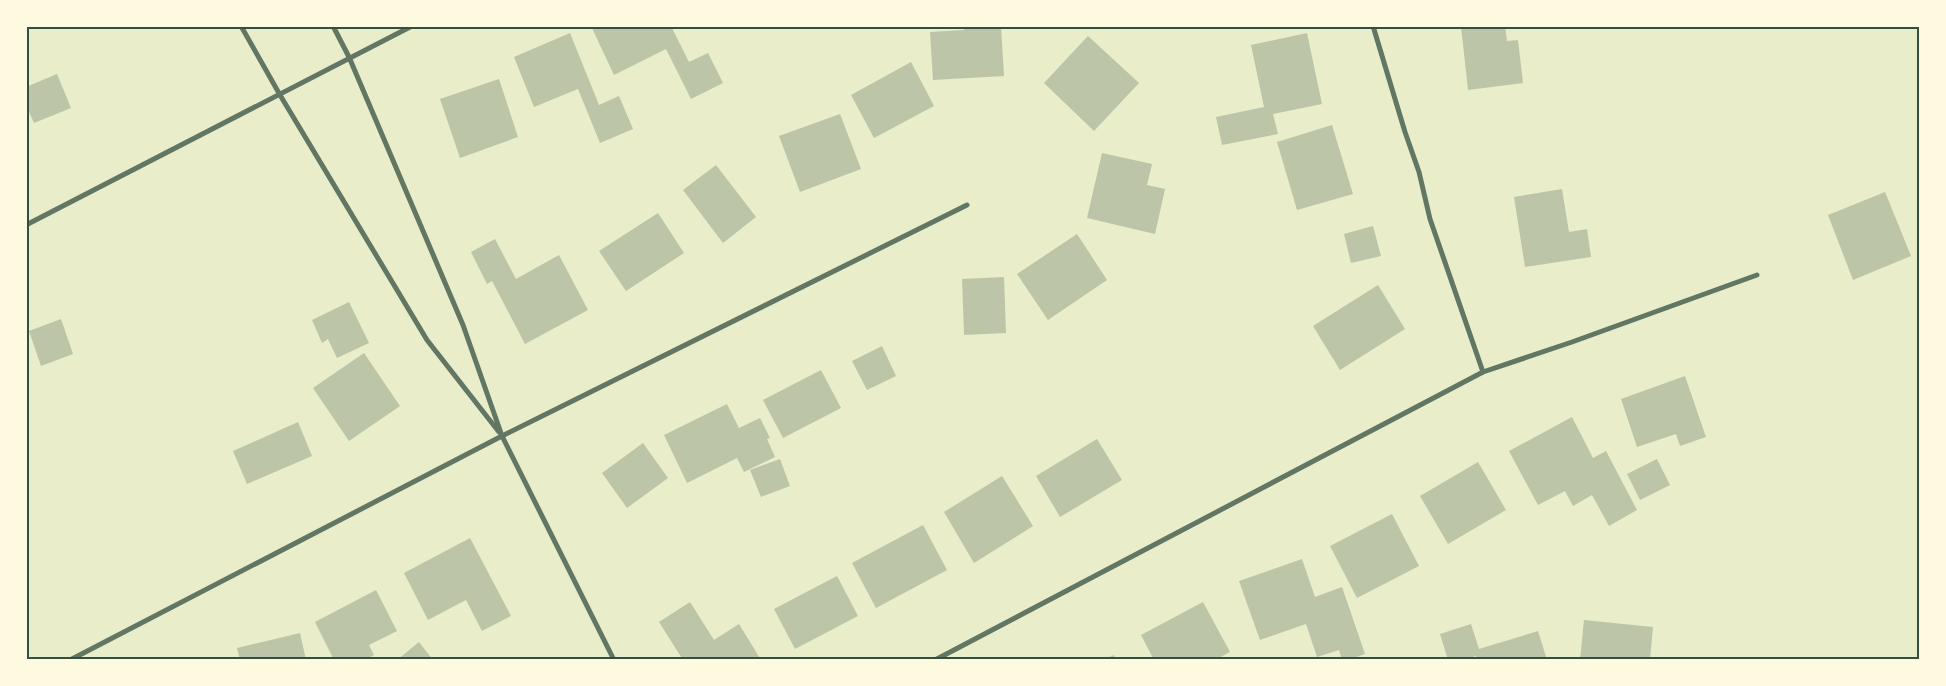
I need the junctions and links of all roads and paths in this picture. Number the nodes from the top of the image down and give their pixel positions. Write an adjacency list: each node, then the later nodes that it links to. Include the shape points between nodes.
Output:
1 (241, 26): 6 (street)
2 (333, 26): 5 (street)
3 (412, 26): 5 (street)
4 (1373, 26): 10 (street, via 1419,172 1430,219)
5 (349, 57): 6 (street); 11 (street, via 463,325)
6 (280, 95): 8 (street); 11 (street, via 427,340)
7 (967, 205): 11 (street)
8 (26, 225)
9 (1758, 275): 10 (street)
10 (1483, 372): 14 (street)
11 (502, 436): 12 (street); 13 (street)
12 (70, 660)
13 (614, 660)
14 (935, 660)

